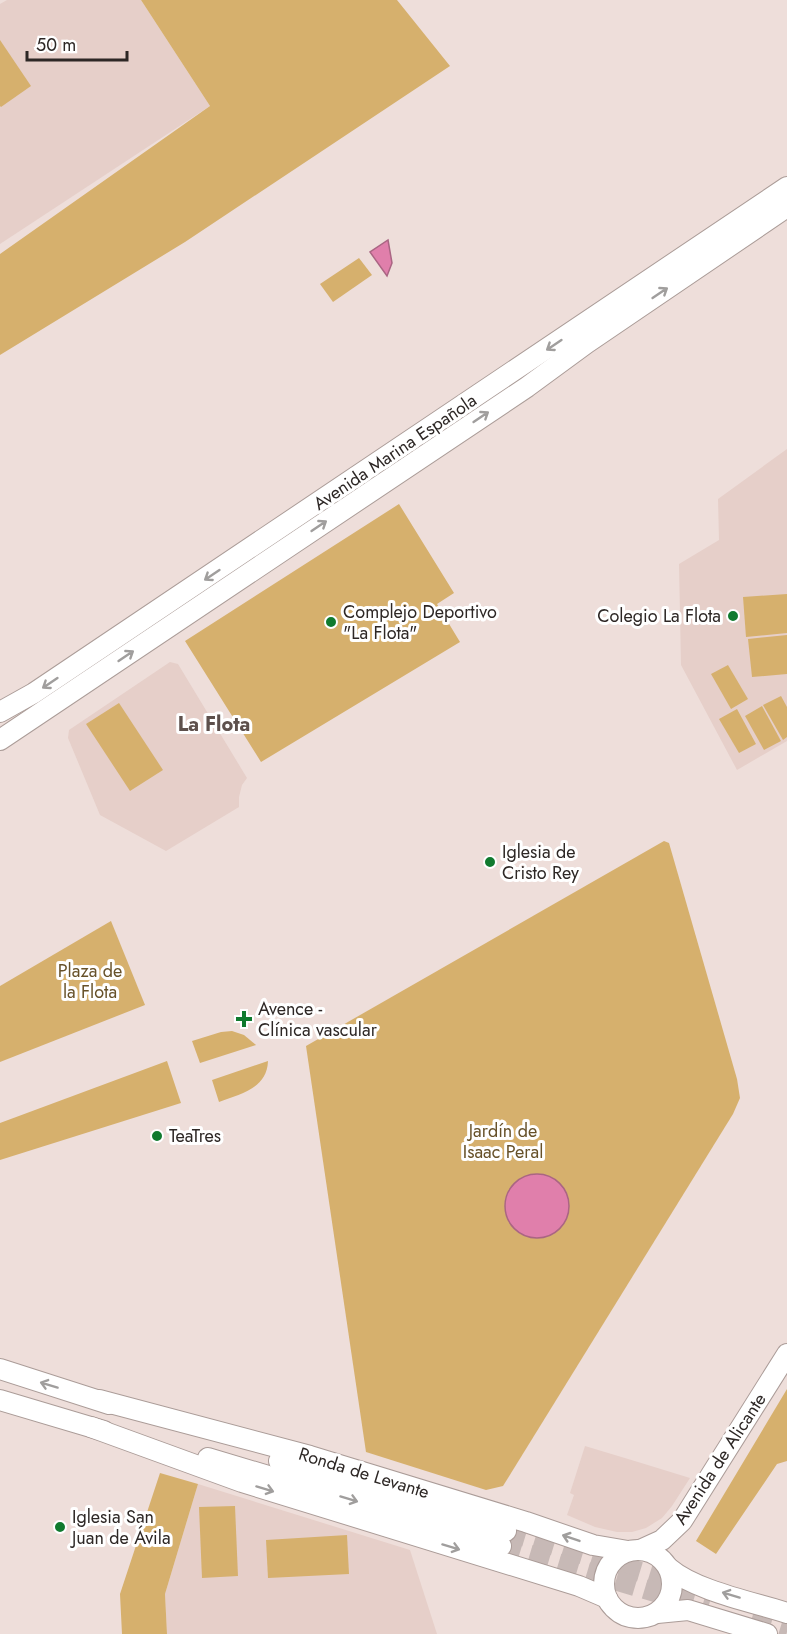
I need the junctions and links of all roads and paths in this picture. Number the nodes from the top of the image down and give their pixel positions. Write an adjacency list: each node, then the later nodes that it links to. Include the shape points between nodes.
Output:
1 (787, 187): 3 (main road, Avenida Marina Española, one-way to 3, via 34,693)
2 (787, 207): 4 (main road, Avenida Marina Española, one-way to 2, via 517,394)
3 (0, 712)
4 (0, 740)
5 (787, 1354): 10 (main road, Avenida de Alicante, via 682,1521 662,1540)
6 (0, 1370): 8 (main road, Ronda de Levante, one-way to 6)
7 (0, 1400): 9 (main road, Ronda de Levante)
8 (99, 1400): 9 (main road, Ronda de Levante, one-way to 8, via 504,1538); 10 (main road, Ronda de Levante, one-way to 8, via 592,1545 300,1453)
9 (91, 1427): 12 (main road, Ronda de Levante, one-way to 12, via 242,1482)
10 (634, 1550): 11 (main road, via 657,1555); 12 (main road, via 618,1556 607,1570)
11 (669, 1568): 13 (main road, one-way to 11, via 694,1583); 14 (main road, via 671,1596)
12 (607, 1598): 14 (main road, via 622,1614 633,1618)
13 (787, 1613)
14 (651, 1615): 15 (main road); 16 (main road, via 688,1611)
15 (624, 1634)
16 (768, 1634)

